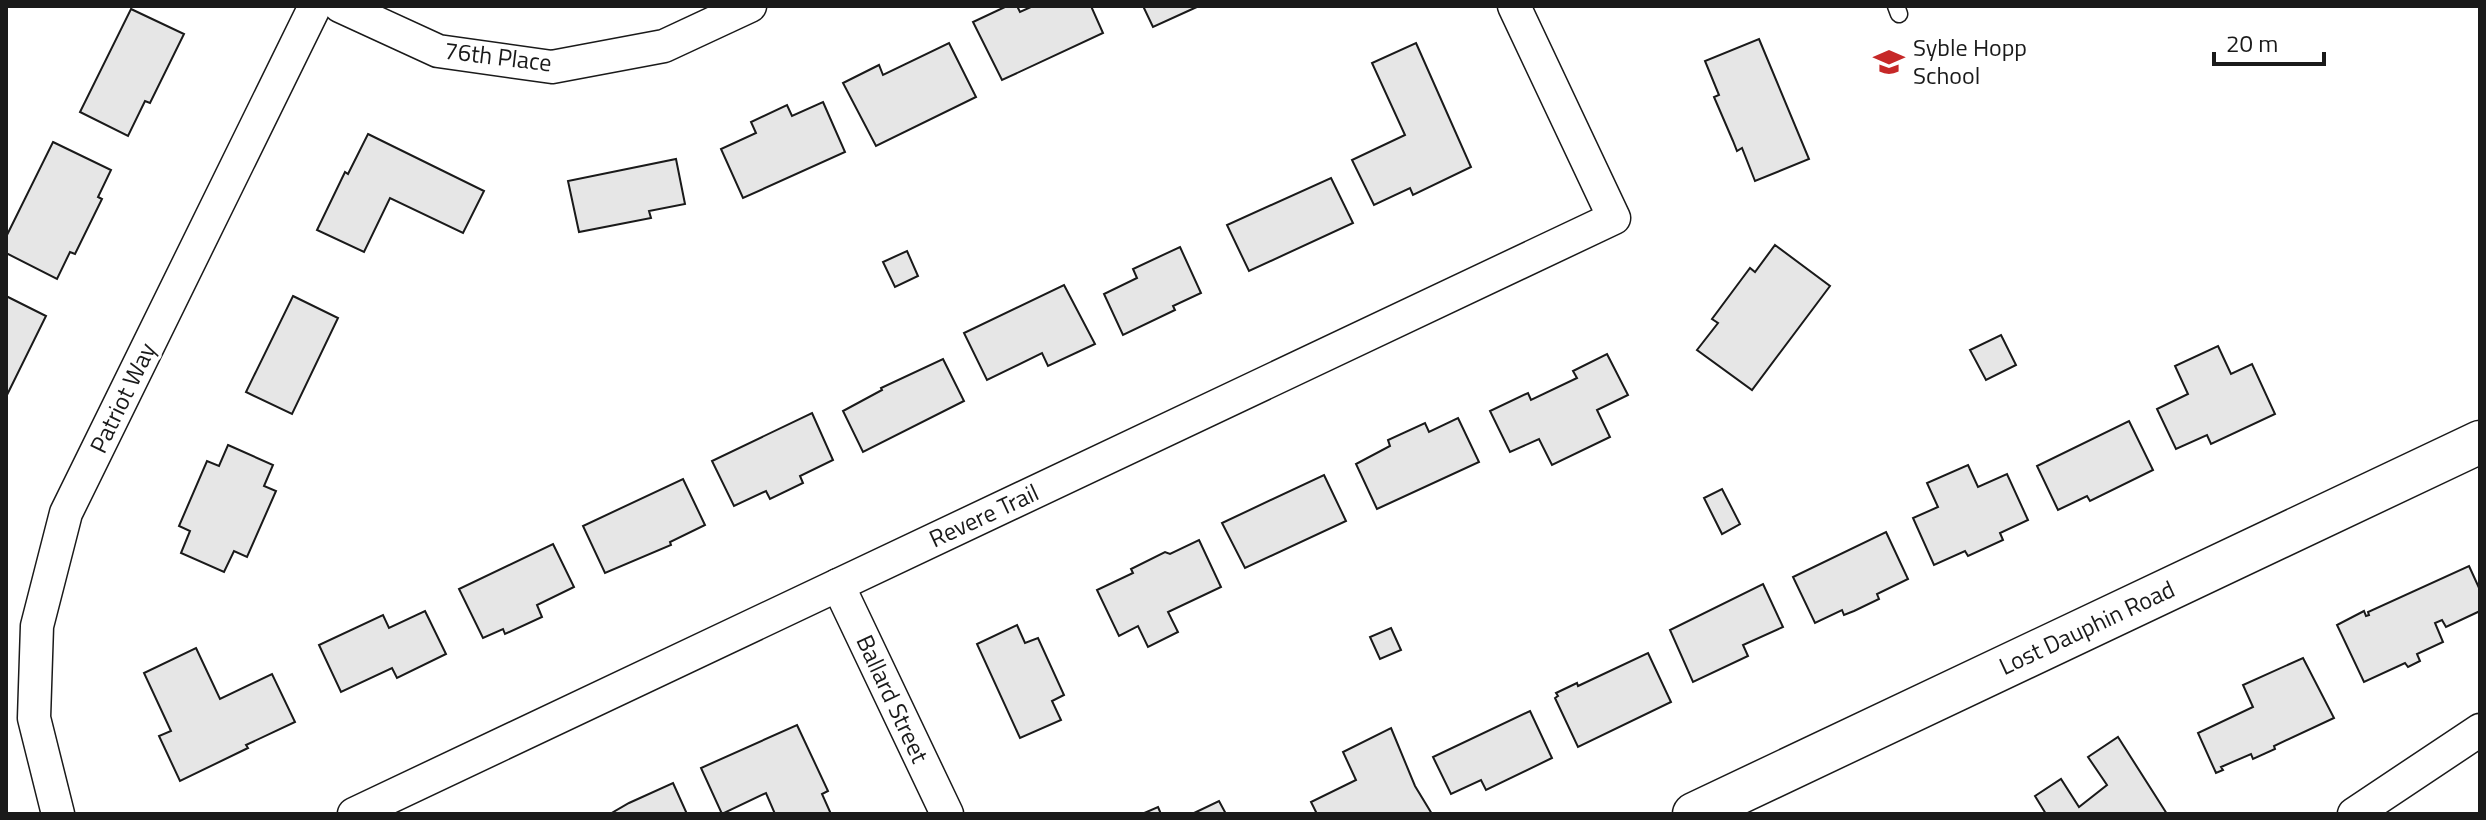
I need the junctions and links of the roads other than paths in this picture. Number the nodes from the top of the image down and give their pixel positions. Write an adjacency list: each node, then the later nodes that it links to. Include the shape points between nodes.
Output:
1 (315, 6): 8 (street, Patriot Way, via 66,513 37,626 34,718)
2 (340, 6): 3 (street, 76th Place, via 438,51 552,67 664,46)
3 (750, 6)
4 (1514, 6): 6 (street, Revere Trail, via 1614,218)
5 (2480, 442): 11 (street, Lost Dauphin Road)
6 (838, 585): 9 (street, Revere Trail); 10 (street, Ballard Street)
7 (2480, 730): 12 (street)
8 (58, 814)
9 (354, 814)
10 (947, 814)
11 (1694, 814)
12 (2354, 814)

